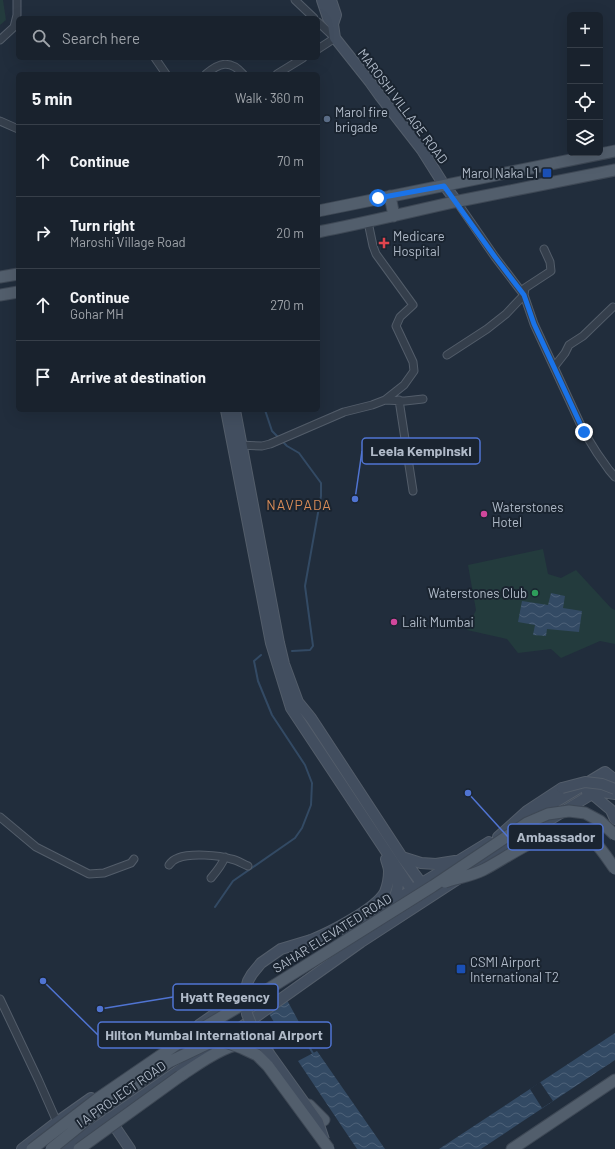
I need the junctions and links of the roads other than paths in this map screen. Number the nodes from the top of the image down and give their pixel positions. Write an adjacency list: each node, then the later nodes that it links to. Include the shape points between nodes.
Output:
1 (17, 0): 5 (street)
2 (295, 0): 6 (street)
3 (322, 0): 9 (main road, via 328,18)
4 (331, 0): 9 (main road, via 336,15)
5 (17, 16)
6 (312, 16)
7 (16, 19): 11 (street, via 14,27)
8 (320, 24): 10 (street)
9 (333, 24): 10 (main road)
10 (335, 38): 12 (street); 23 (main road, MAROSHI VILLAGE ROAD, via 422,150)
11 (0, 40)
12 (320, 48)
13 (156, 60): 15 (street)
14 (300, 60): 18 (street)
15 (165, 72)
16 (208, 72): 17 (street, via 216,66 229,64)
17 (241, 72)
18 (280, 72)
19 (0, 121): 20 (street)
20 (16, 128)
21 (615, 150): 23 (main road)
22 (615, 170): 25 (main road)
23 (444, 186): 24 (main road); 25 (main road, MAROSHI VILLAGE ROAD)
24 (390, 196): 26 (main road); 27 (main road)
25 (457, 202): 27 (main road); 35 (street)
26 (320, 211)
27 (394, 216): 28 (main road)
28 (368, 222): 29 (main road); 40 (street, via 376,254 413,305 400,317 396,326 413,362 414,371 404,385)
29 (320, 232)
30 (544, 249): 35 (street, via 551,271 525,288)
31 (16, 274): 32 (main road)
32 (0, 277)
33 (16, 292): 34 (main road)
34 (0, 295)
35 (524, 295): 37 (street, via 487,329); 38 (street)
36 (613, 307): 38 (street, via 570,345)
37 (447, 355)
38 (554, 367): 45 (street, via 584,432)
39 (423, 399): 41 (street)
40 (384, 400): 41 (street); 44 (street, via 344,412 270,444)
41 (399, 400): 46 (street)
42 (227, 412): 44 (main road)
43 (235, 412): 44 (main road)
44 (238, 445): 56 (main road, via 271,644 291,708); 58 (main road, via 279,644 298,702)
45 (615, 477)
46 (413, 491)
47 (611, 776): 48 (main road); 50 (main road)
48 (578, 789): 50 (main road); 55 (main road)
49 (615, 789): 55 (main road, bridge, via 585,782 562,788 527,811)
50 (594, 792): 51 (main road); 53 (main road); 66 (main road, via 527,834)
51 (615, 794)
52 (0, 817): 59 (street, via 36,847 89,874 104,873 131,863)
53 (615, 818)
54 (615, 835): 66 (main road, SAHAR ELEVATED ROAD, bridge, via 600,821 584,813 570,811 548,814 527,823)
55 (498, 837): 60 (main road)
56 (382, 848): 63 (main road); 76 (main road, bridge, via 389,870 385,891 379,900 326,934 281,949 261,963 252,974 245,992 247,1014 255,1034 318,1122)
57 (225, 857): 61 (street, via 189,856 179,858); 62 (street); 65 (street)
58 (402, 857): 60 (main road, via 421,863); 66 (main road)
59 (134, 858)
60 (459, 861): 66 (main road)
61 (169, 865)
62 (248, 866)
63 (396, 869): 67 (main road); 69 (main road, via 398,886)
64 (615, 869): 66 (main road, bridge, via 596,842 573,830 557,832 482,870)
65 (211, 878)
66 (429, 889): 67 (main road); 68 (main road, I A PROJECT ROAD); 78 (main road, SAHAR ELEVATED ROAD, bridge, via 186,1038 97,1099)
67 (412, 890): 68 (main road); 69 (main road)
68 (420, 903): 73 (main road, I A PROJECT ROAD)
69 (391, 905): 72 (main road, via 260,992 212,1016)
70 (0, 999): 75 (street)
71 (615, 1080): 83 (main road)
72 (94, 1095): 73 (main road); 75 (main road)
73 (109, 1118): 80 (main road, I A PROJECT ROAD); 82 (main road)
74 (324, 1120): 81 (main road, bridge, via 308,1105 274,1056 258,1045 248,1044 228,1047 214,1054)
75 (57, 1122): 77 (main road)
76 (327, 1146): 79 (main road, bridge, via 258,1055 223,1041 211,1042 169,1062 98,1111)
77 (22, 1149)
78 (32, 1149)
79 (51, 1149)
80 (65, 1149)
81 (79, 1149)
82 (130, 1149)
83 (512, 1149)

